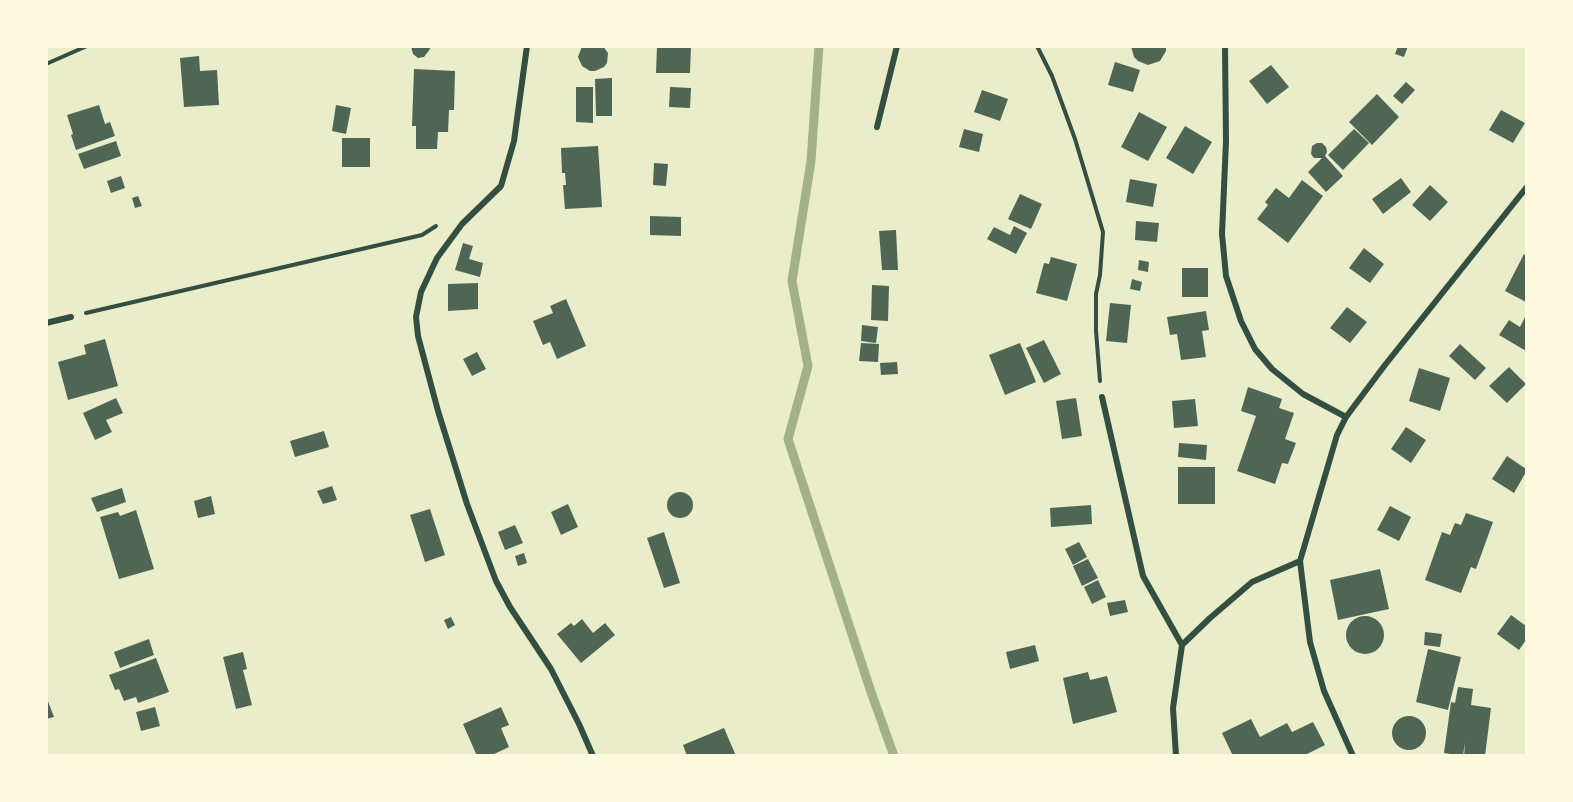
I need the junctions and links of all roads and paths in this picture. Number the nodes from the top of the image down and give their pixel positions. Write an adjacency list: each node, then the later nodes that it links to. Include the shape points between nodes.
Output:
1 (87, 46): 6 (path)
2 (527, 46): 16 (street, via 514,141 501,186 462,224 437,258 417,304 418,336 467,504 496,581 551,669)
3 (897, 46): 7 (street)
4 (1037, 46): 12 (path, via 1075,140 1103,232 1096,294)
5 (1225, 46): 13 (street, via 1222,234 1226,276 1255,349 1303,394)
6 (46, 64)
7 (877, 127)
8 (1527, 188): 13 (street)
9 (441, 223): 10 (path, via 422,235)
10 (71, 317): 11 (street)
11 (46, 323)
12 (1102, 397): 15 (street, via 1143,576)
13 (1346, 417): 14 (street, via 1337,435)
14 (1300, 561): 15 (street, via 1252,582); 18 (street, via 1310,642 1324,691)
15 (1182, 645): 17 (street, via 1173,708)
16 (593, 756)
17 (1176, 756)
18 (1353, 756)

